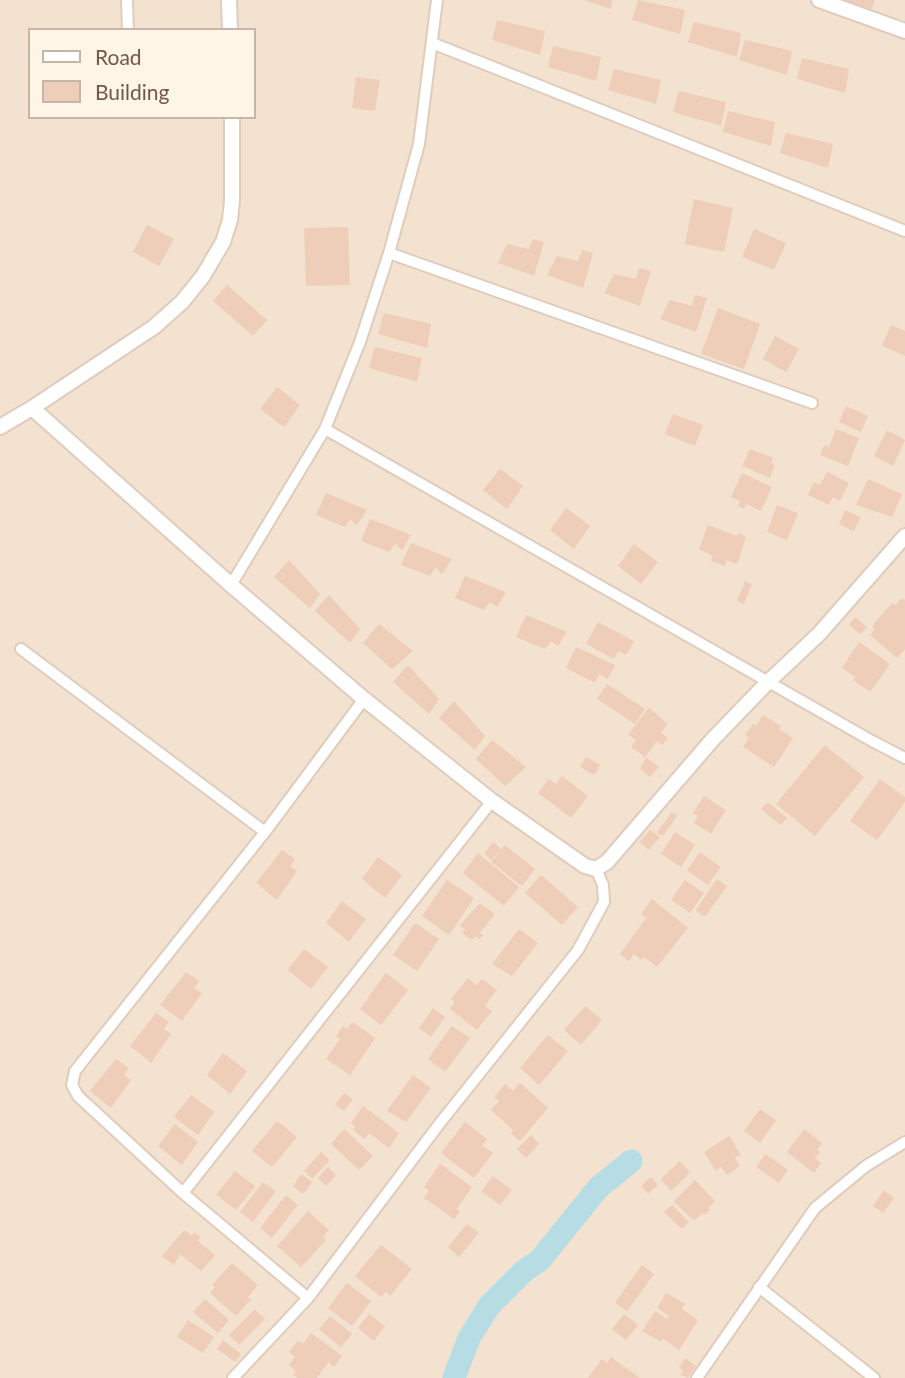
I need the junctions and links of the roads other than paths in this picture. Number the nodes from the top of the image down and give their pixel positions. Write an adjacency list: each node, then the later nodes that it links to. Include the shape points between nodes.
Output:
1 (127, 0): 5 (street)
2 (229, 0): 6 (street)
3 (437, 0): 8 (street)
4 (819, 0): 7 (street)
5 (128, 28)
6 (230, 28)
7 (905, 31)
8 (432, 43): 10 (street); 11 (street, via 419,144)
9 (232, 119): 13 (street, via 230,220 223,242 202,276 154,327)
10 (905, 231)
11 (389, 253): 12 (street); 15 (street)
12 (812, 403)
13 (32, 408): 14 (street); 17 (street)
14 (0, 427)
15 (325, 429): 17 (street); 19 (street)
16 (905, 536): 19 (street, via 819,634)
17 (231, 584): 20 (street)
18 (21, 649): 23 (street)
19 (768, 682): 21 (street); 24 (street)
20 (364, 699): 22 (street); 23 (street)
21 (905, 758)
22 (492, 800): 24 (street, via 585,866); 26 (street)
23 (265, 832): 26 (street, via 75,1072 72,1085 78,1096)
24 (596, 869): 28 (street, via 604,902 578,950)
25 (905, 1142): 27 (street, via 866,1166 815,1208)
26 (183, 1193): 28 (street)
27 (759, 1287): 30 (street); 31 (street)
28 (307, 1298): 29 (street)
29 (233, 1378)
30 (697, 1378)
31 (874, 1378)

